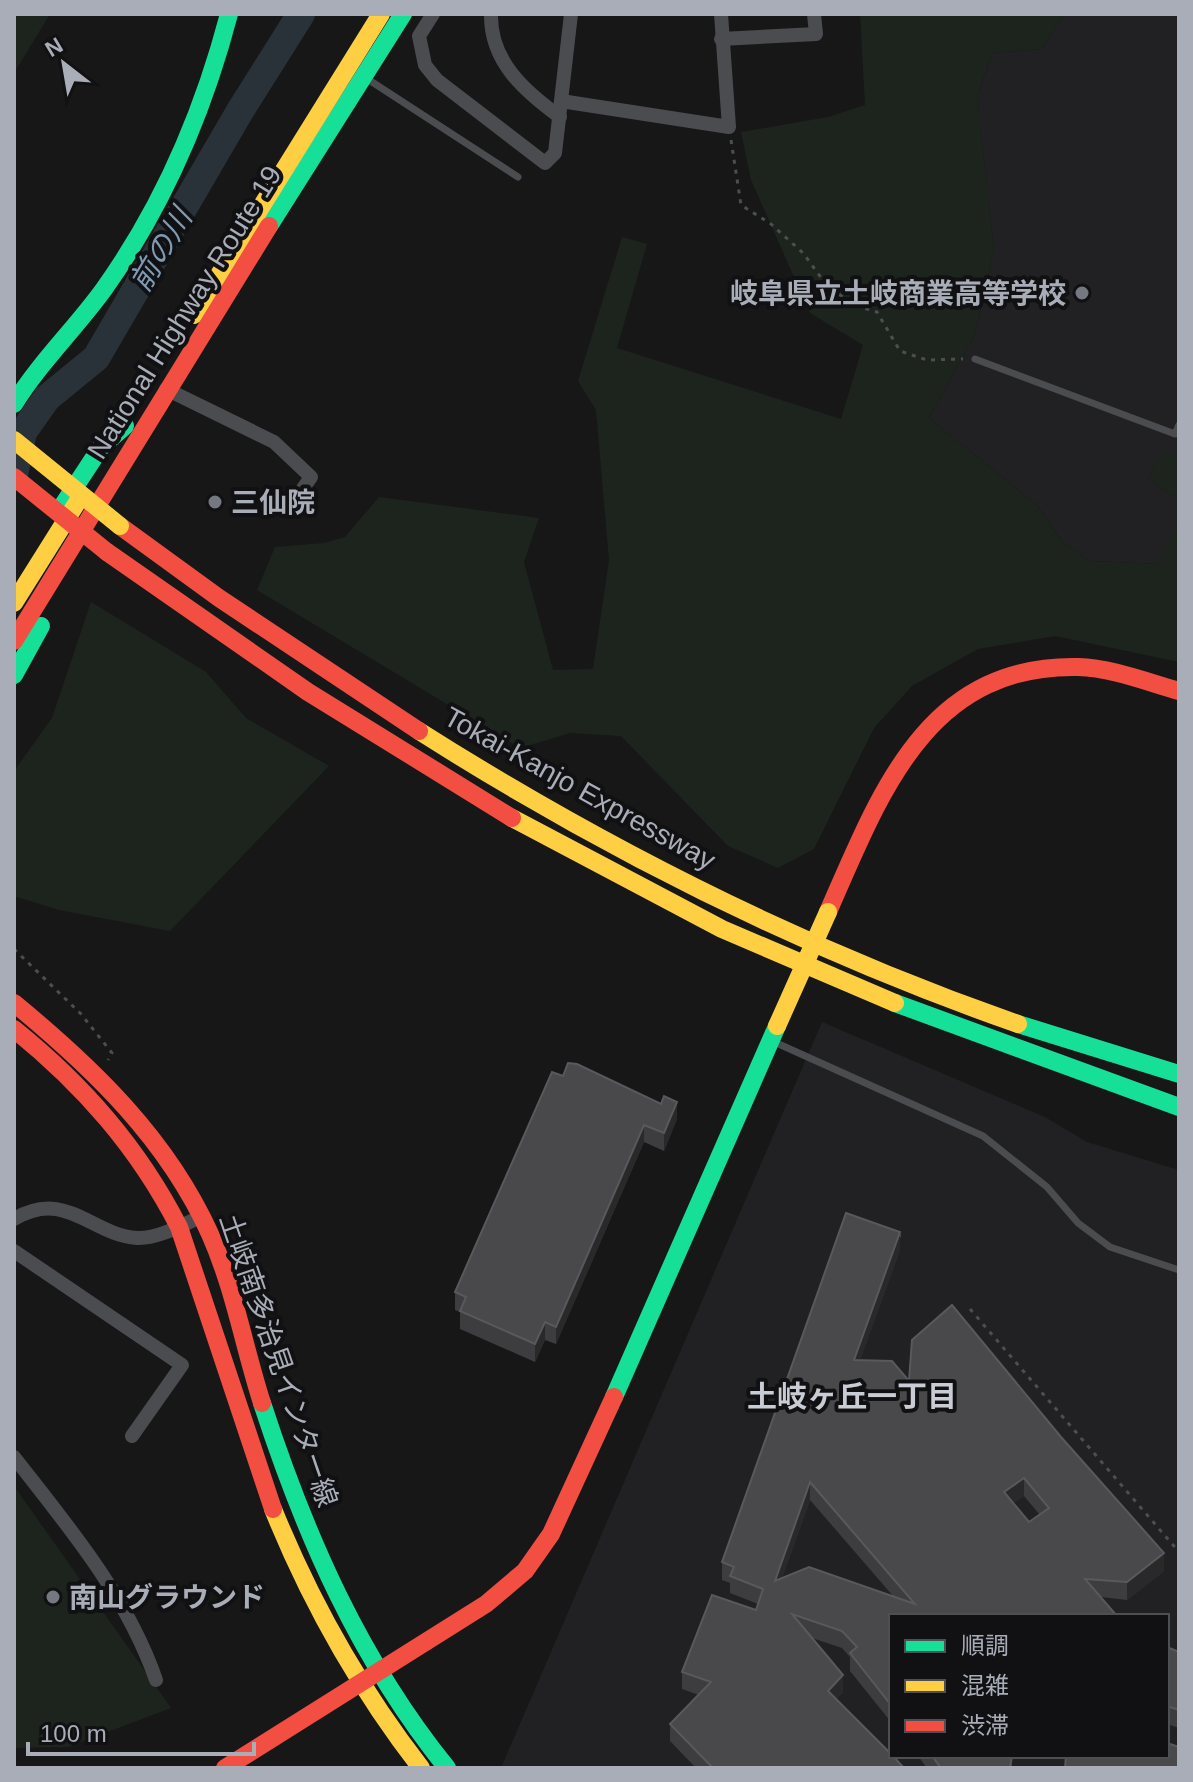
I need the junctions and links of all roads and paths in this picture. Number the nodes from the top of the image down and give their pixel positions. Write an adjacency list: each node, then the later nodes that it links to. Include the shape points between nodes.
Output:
1 (229, 14): 17 (main road, via 197,116 147,224 104,289)
2 (381, 14): 19 (main road, National Highway Route 19)
3 (403, 14): 10 (main road, National Highway Route 19)
4 (433, 14): 12 (street, via 419,36 425,65 539,161 551,160 555,153)
5 (491, 14): 12 (street, via 491,34 509,72)
6 (571, 14): 11 (street)
7 (721, 14): 9 (street)
8 (814, 14): 9 (street, via 816,34)
9 (721, 39): 13 (street)
10 (364, 77): 14 (lane); 16 (main road, National Highway Route 19)
11 (561, 101): 12 (street); 13 (street)
12 (560, 117)
13 (729, 127): 15 (path, via 741,205 803,253 828,287 877,312 900,351 927,360)
14 (518, 177)
15 (975, 359): 18 (lane, via 1175,434)
16 (166, 389): 22 (street, via 274,442 311,477); 23 (main road, National Highway Route 19)
17 (14, 404)
18 (1179, 425)
19 (125, 426): 24 (main road, via 101,447); 25 (main road, National Highway Route 19)
20 (14, 440): 29 (main road, Tokai-Kanjo Expressway, bridge, via 120,526 365,699 668,871)
21 (14, 477): 36 (main road, Tokai-Kanjo Expressway, bridge, via 229,640 386,743 660,898 955,1029)
22 (295, 500)
23 (92, 514): 26 (main road, National Highway Route 19); 27 (main road, via 77,558)
24 (14, 581)
25 (14, 603)
26 (14, 641)
27 (14, 675)
28 (1179, 691): 29 (main road, bridge, via 1077,667 1024,672 968,693 905,751)
29 (815, 941): 33 (main road, bridge); 35 (main road, Tokai-Kanjo Expressway, via 971,1007)
30 (14, 949): 34 (path, via 81,1014 112,1053)
31 (14, 1003): 37 (main road, 土岐南多治見インター線, via 131,1108)
32 (14, 1029): 39 (main road, 土岐南多治見インター線, via 61,1065 121,1131 146,1164)
33 (774, 1033): 43 (lane, via 983,1136 1110,1247); 48 (main road, via 551,1534 525,1571 486,1604)
34 (106, 1063)
35 (1179, 1074)
36 (1179, 1107)
37 (202, 1216): 39 (street); 48 (main road, 土岐南多治見インター線, via 301,1514)
38 (14, 1219): 39 (street, via 38,1209 58,1209 139,1238)
39 (179, 1227): 50 (main road, 土岐南多治見インター線, via 281,1529 308,1591)
40 (893, 1233): 41 (path)
41 (906, 1238)
42 (14, 1251): 45 (street, via 182,1365)
43 (1179, 1270)
44 (970, 1309): 47 (path)
45 (132, 1436)
46 (14, 1457): 49 (street, via 92,1558 146,1650)
47 (1179, 1552)
48 (379, 1670): 50 (main road); 53 (main road, 土岐南多治見インター線)
49 (156, 1680)
50 (360, 1682): 51 (main road); 52 (main road, 土岐南多治見インター線)
51 (225, 1768)
52 (421, 1768)
53 (447, 1768)

